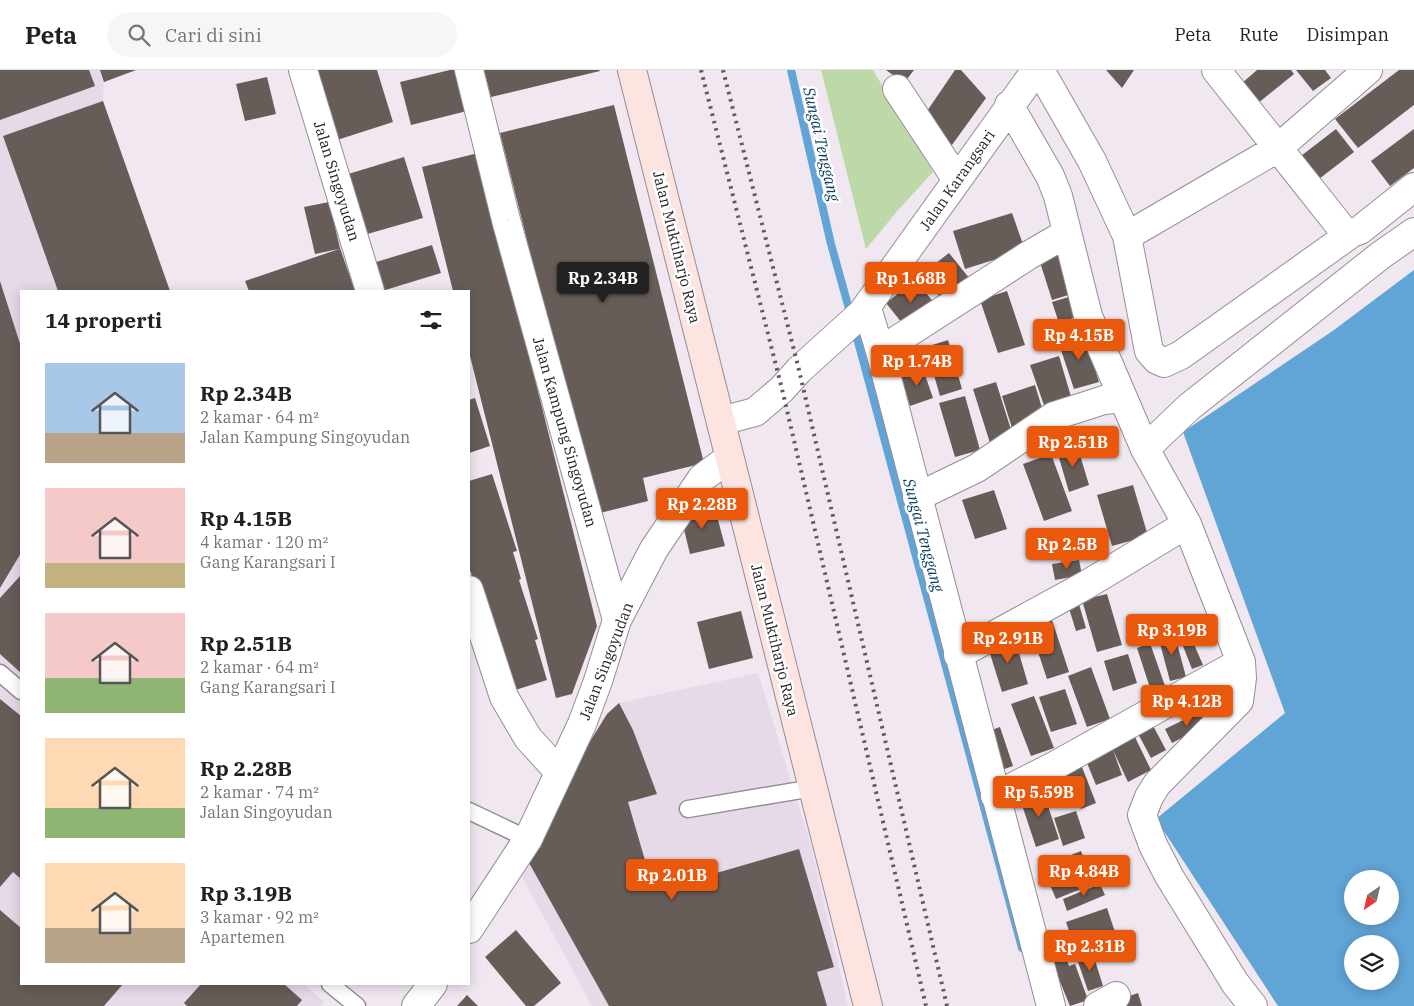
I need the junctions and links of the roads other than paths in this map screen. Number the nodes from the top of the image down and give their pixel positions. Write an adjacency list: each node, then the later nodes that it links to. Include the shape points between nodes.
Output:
1 (303, 70): 17 (street, Jalan Singoyudan)
2 (468, 70): 27 (street, Jalan Kampung Singoyudan, via 506,220)
3 (632, 70): 21 (street, Jalan Muktiharjo Raya)
4 (1036, 70): 9 (street, Jalan Karangsari)
5 (1040, 70): 16 (street, via 1092,162)
6 (1216, 70): 10 (street)
7 (1368, 70): 10 (street)
8 (898, 89): 11 (street)
9 (1009, 105): 11 (street, Jalan Karangsari); 14 (street, via 1050,176)
10 (1278, 148): 15 (street, via 1334,220 1343,230); 16 (street)
11 (957, 180): 18 (street, Jalan Karangsari)
12 (1414, 188): 15 (street)
13 (1414, 232): 22 (street, via 1180,416)
14 (1067, 233): 19 (street); 20 (street, via 1088,316)
15 (1352, 233): 16 (street, via 1181,355 1164,363 1149,351)
16 (1127, 236)
17 (370, 290)
18 (865, 311): 19 (street); 21 (street, Jalan Karangsari, via 755,412)
19 (880, 351): 24 (street)
20 (1123, 398): 22 (street); 24 (street, via 1104,400 1054,416 977,468)
21 (721, 421): 23 (street, Jalan Muktiharjo Raya)
22 (1145, 449): 25 (street)
23 (729, 458): 27 (street, Jalan Singoyudan, via 702,478 679,509); 33 (street, Jalan Muktiharjo Raya)
24 (917, 497): 28 (street)
25 (1187, 524): 28 (street, via 1078,590); 29 (street)
26 (470, 593): 32 (street, via 504,697 528,738)
27 (617, 620): 32 (street, Jalan Singoyudan, via 592,698)
28 (958, 655): 34 (street)
29 (1241, 662): 34 (street); 45 (street, via 1240,701 1157,784 1142,815 1169,876 1235,983)
30 (0, 673): 31 (lane)
31 (20, 690)
32 (559, 772): 37 (street, Jalan Singoyudan)
33 (813, 788): 35 (lane); 43 (street, Jalan Muktiharjo Raya)
34 (995, 796): 44 (street)
35 (688, 809)
36 (470, 811): 37 (lane)
37 (528, 839): 38 (street, Jalan Singoyudan)
38 (470, 927)
39 (331, 985): 41 (lane)
40 (431, 985): 42 (street)
41 (357, 1006)
42 (416, 1006)
43 (868, 1006)
44 (1051, 1006)
45 (1253, 1006)

